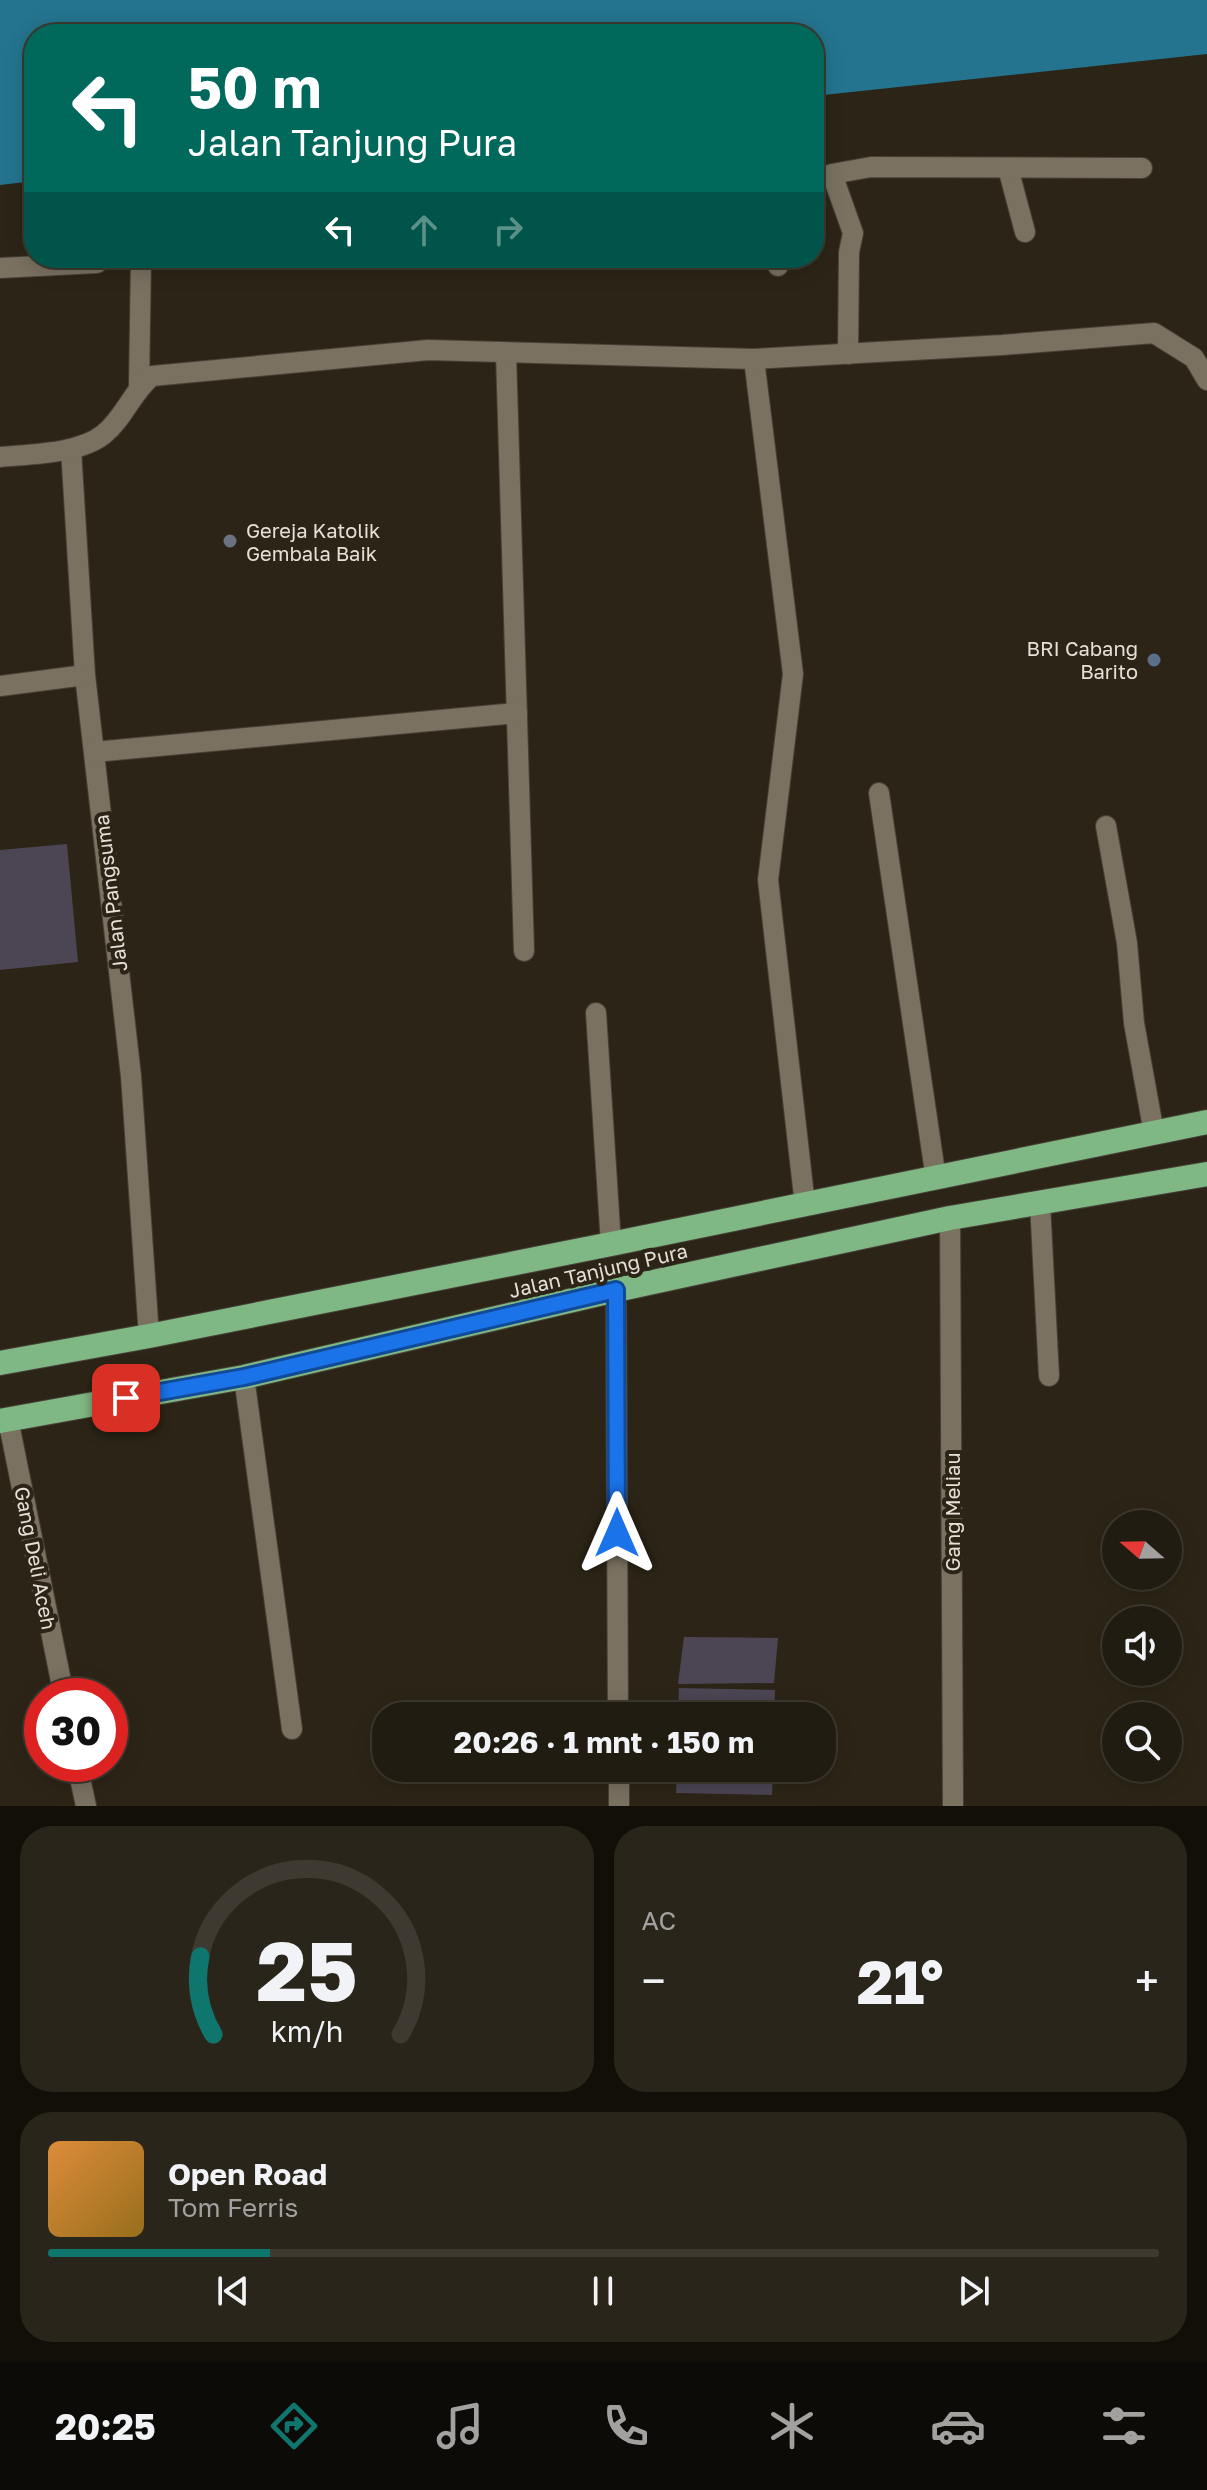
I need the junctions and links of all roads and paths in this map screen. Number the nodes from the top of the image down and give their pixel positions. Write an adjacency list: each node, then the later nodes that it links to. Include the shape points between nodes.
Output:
1 (1008, 168): 2 (street); 3 (street, via 871,167); 5 (street)
2 (1142, 168)
3 (824, 175)
4 (824, 177): 10 (street, via 853,233)
5 (1025, 232)
6 (24, 267): 7 (street)
7 (0, 268)
8 (141, 268): 13 (street)
9 (506, 353): 11 (street); 13 (street, via 428,350 152,376); 18 (street)
10 (848, 354): 11 (street); 12 (street, via 1154,333 1194,358)
11 (754, 359): 30 (street, via 793,674 768,880)
12 (1207, 380)
13 (139, 387): 14 (street, via 103,435)
14 (71, 449): 15 (street); 16 (street, Jalan Pangsuma)
15 (0, 457)
16 (85, 675): 17 (street); 19 (street, Jalan Pangsuma)
17 (0, 686)
18 (517, 713): 19 (street); 22 (street)
19 (94, 752): 35 (street, Jalan Pangsuma, via 131,1076)
20 (879, 793): 27 (street)
21 (1106, 826): 25 (street)
22 (524, 951)
23 (596, 1013): 33 (street)
24 (1207, 1122): 25 (highway, Jalan Tanjung Pura)
25 (1154, 1133): 27 (highway, Jalan Tanjung Pura)
26 (1207, 1174): 29 (highway, Jalan Tanjung Pura)
27 (936, 1179): 28 (highway, Jalan Tanjung Pura)
28 (845, 1197): 30 (highway, Jalan Tanjung Pura); 32 (highway)
29 (1040, 1203): 31 (highway, Jalan Tanjung Pura); 37 (street)
30 (805, 1205): 33 (highway, Jalan Tanjung Pura)
31 (950, 1218): 32 (highway, Jalan Tanjung Pura); 47 (street, Gang Meliau)
32 (853, 1239): 34 (highway, Jalan Tanjung Pura)
33 (611, 1244): 35 (highway, Jalan Tanjung Pura)
34 (616, 1290): 38 (highway, Jalan Tanjung Pura); 41 (street)
35 (149, 1336): 36 (highway, Jalan Tanjung Pura)
36 (0, 1363)
37 (1049, 1376)
38 (244, 1377): 39 (highway, Jalan Tanjung Pura); 42 (street)
39 (4, 1420): 40 (street, Gang Deli Aceh)
40 (60, 1678)
41 (618, 1702)
42 (292, 1729)
43 (81, 1782): 45 (street)
44 (619, 1782): 46 (street)
45 (86, 1806)
46 (619, 1806)
47 (953, 1806)

